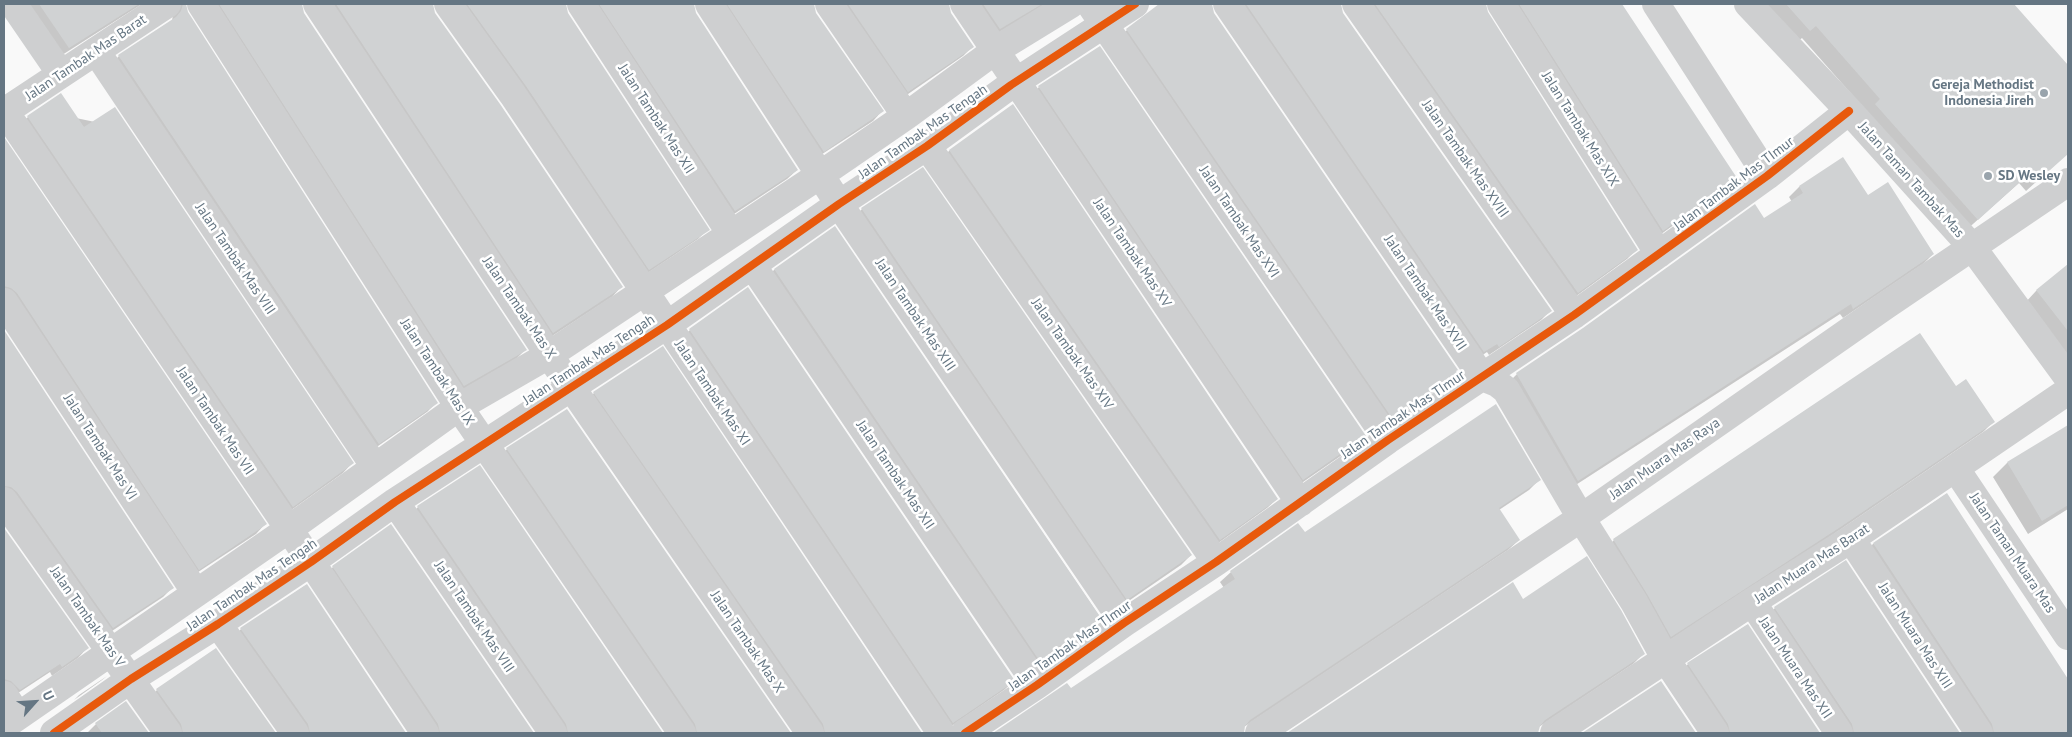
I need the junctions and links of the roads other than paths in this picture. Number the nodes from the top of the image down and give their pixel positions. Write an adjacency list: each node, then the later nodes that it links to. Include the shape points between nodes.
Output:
1 (13, 4): 20 (street)
2 (168, 4): 19 (street, Jalan Tambak Mas Barat)
3 (201, 4): 43 (street, Jalan Tambak Mas IX)
4 (317, 4): 38 (street, Jalan Tambak Mas X)
5 (448, 4): 34 (street, Jalan Tambak Mas XI, via 513,95)
6 (581, 4): 30 (street, Jalan Tambak Mas XII)
7 (709, 4): 26 (street, Jalan Tambak Mas XIII)
8 (829, 4): 24 (street)
9 (964, 4): 18 (street, Jalan Tambak Mas XV)
10 (1071, 4): 18 (street, Jalan Tambak Mas Tengah)
11 (1135, 4): 17 (street, Jalan Tambak Mas Tengah)
12 (1227, 4): 39 (street, Jalan Tambak Mas XVII)
13 (1356, 4): 36 (street, Jalan Tambak Mas XVIII)
14 (1501, 4): 32 (street, Jalan Tambak Mas XIX)
15 (1656, 4): 27 (street)
16 (1748, 4): 23 (street, Jalan Taman Tambak Mas)
17 (1097, 14): 21 (street, Jalan Tambak Mas Tengah); 44 (street, Jalan Tambak Mas XVI)
18 (996, 50): 21 (street, Jalan Tambak Mas XV); 24 (street, Jalan Tambak Mas Tengah)
19 (96, 51): 20 (street, Jalan Tambak Mas Barat); 46 (street, Jalan Tambak Mas VIII)
20 (61, 74): 22 (street, Jalan Tambak Mas Barat)
21 (1017, 82): 25 (street, Jalan Tambak Mas Tengah); 50 (street, Jalan Tambak Mas XV)
22 (4, 111): 52 (street, Jalan Tambak Mas VII)
23 (1850, 111): 27 (street, Jalan Tambak Mas TImur); 31 (street, Jalan Taman Tambak Mas)
24 (906, 116): 26 (street, Jalan Tambak Mas Tengah)
25 (927, 146): 29 (street, Jalan Tambak Mas Tengah); 55 (street, Jalan Tambak Mas XIV)
26 (820, 175): 29 (street, Jalan Tambak Mas XIII); 30 (street, Jalan Tambak Mas Tengah)
27 (1768, 176): 32 (street, Jalan Tambak Mas TImur)
28 (2068, 182): 31 (street, Jalan Muara Mas Raya)
29 (839, 204): 33 (street, Jalan Tambak Mas Tengah); 58 (street, Jalan Tambak Mas XIII)
30 (731, 234): 34 (street, Jalan Tambak Mas Tengah)
31 (1972, 247): 40 (street); 51 (street, Jalan Muara Mas Raya)
32 (1659, 254): 36 (street, Jalan Tambak Mas TImur)
33 (752, 265): 37 (street, Jalan Tambak Mas Tengah); 64 (street, Jalan Tambak Mas XII)
34 (644, 292): 37 (street, Jalan Tambak Mas XI); 38 (street, Jalan Tambak Mas Tengah)
35 (4, 302): 56 (street, Jalan Tambak Mas VI)
36 (1574, 315): 39 (street, Jalan Tambak Mas TImur)
37 (667, 325): 41 (street, Jalan Tambak Mas Tengah); 74 (street, Jalan Tambak Mas XI)
38 (550, 355): 41 (street, Jalan Tambak Mas X); 43 (street, Jalan Tambak Mas Tengah)
39 (1482, 376): 44 (street, Jalan Tambak Mas TImur); 51 (street, Jalan Tambak Mas XVII, via 1506,390)
40 (2068, 378)
41 (572, 386): 45 (street, Jalan Tambak Mas Tengah); 73 (street, Jalan Tambak Mas X)
42 (2068, 391): 47 (street, Jalan Muara Mas Barat)
43 (459, 408): 45 (street, Jalan Tambak Mas IX); 46 (street, Jalan Tambak Mas Tengah)
44 (1388, 440): 50 (street, Jalan Tambak Mas TImur)
45 (484, 443): 49 (street, Jalan Tambak Mas Tengah); 72 (street, Jalan Tambak Mas IX)
46 (375, 466): 52 (street, Jalan Tambak Mas Tengah)
47 (1956, 469): 53 (street, Jalan Muara Mas Barat); 60 (street, Jalan Taman Muara Mas)
48 (4, 501): 61 (street, Jalan Tambak Mas V)
49 (395, 502): 54 (street, Jalan Tambak Mas Tengah); 71 (street, Jalan Tambak Mas VIII)
50 (1300, 503): 55 (street, Jalan Tambak Mas TImur)
51 (1581, 518): 62 (street, Jalan Tambak Mas XVII); 76 (street, Jalan Muara Mas Raya)
52 (289, 528): 54 (street, Jalan Tambak Mas VII); 56 (street, Jalan Tambak Mas Tengah)
53 (1851, 539): 57 (street, Jalan Muara Mas Barat); 79 (street, Jalan Muara Mas XIII)
54 (311, 562): 59 (street, Jalan Tambak Mas Tengah); 70 (street, Jalan Tambak Mas VII)
55 (1216, 562): 58 (street, Jalan Tambak Mas TImur)
56 (196, 593): 61 (street, Jalan Tambak Mas Tengah)
57 (1752, 602): 62 (street, Jalan Muara Mas Barat); 78 (street, Jalan Muara Mas XII)
58 (1124, 623): 64 (street, Jalan Tambak Mas TImur)
59 (218, 624): 63 (street, Jalan Tambak Mas Tengah); 69 (street)
60 (2068, 636)
61 (112, 652): 63 (street, Jalan Tambak Mas V); 65 (street, Jalan Tambak Mas Tengah)
62 (1665, 658): 66 (street, Jalan Muara Mas Barat); 77 (street, Jalan Tambak Mas XVII)
63 (131, 679): 67 (street, Jalan Tambak Mas Tengah); 68 (street, Jalan Tambak Mas V)
64 (1037, 686): 75 (street, Jalan Tambak Mas TImur)
65 (8, 713)
66 (1569, 729)
67 (54, 733)
68 (168, 733)
69 (295, 733)
70 (425, 733)
71 (553, 733)
72 (682, 733)
73 (810, 733)
74 (941, 733)
75 (965, 733)
76 (1259, 733)
77 (1715, 733)
78 (1839, 733)
79 (1979, 733)

